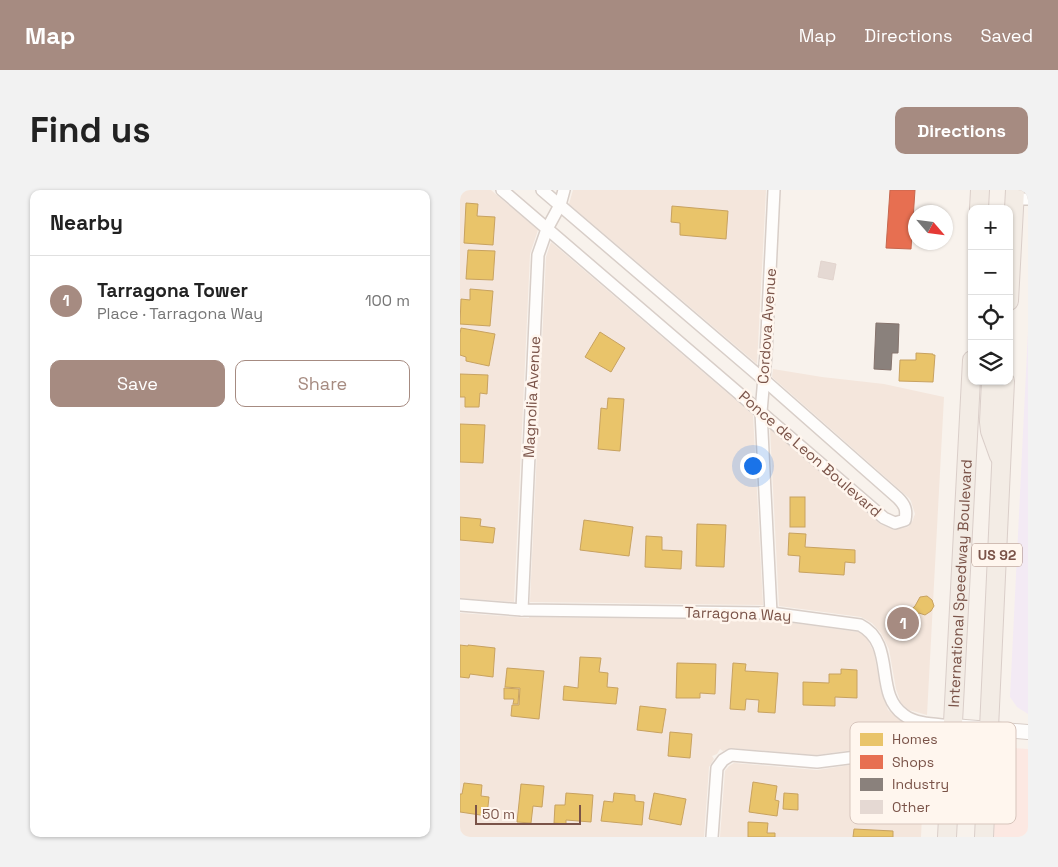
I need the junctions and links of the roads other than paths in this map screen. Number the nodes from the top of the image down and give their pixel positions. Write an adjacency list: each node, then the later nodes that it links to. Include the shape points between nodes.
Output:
1 (502, 190): 9 (street, Ponce de Leon Boulevard)
2 (542, 190): 7 (street, Ponce de Leon Boulevard)
3 (564, 190): 7 (street, Magnolia Avenue)
4 (774, 190): 11 (street, Cordova Avenue)
5 (980, 190): 8 (main road)
6 (1017, 195): 10 (main road)
7 (560, 205): 9 (street, Magnolia Avenue); 11 (street, Ponce de Leon Boulevard)
8 (980, 205)
9 (547, 229): 15 (street, Ponce de Leon Boulevard); 18 (street, Magnolia Avenue, via 538,255)
10 (1009, 295)
11 (764, 380): 15 (street, Cordova Avenue); 15 (street, Ponce de Leon Boulevard, via 904,503 907,511 905,520 895,522 884,518)
12 (971, 385): 21 (main road, International Speedway Boulevard / US 92)
13 (991, 385): 16 (main road, via 988,422)
14 (1005, 385): 16 (main road, US 92)
15 (761, 412): 19 (street, Cordova Avenue)
16 (1002, 464): 22 (main road, US 92)
17 (460, 605): 18 (street, Tarragona Way)
18 (522, 610): 19 (street, Tarragona Way)
19 (771, 613): 20 (street, Tarragona Way, via 869,629 881,651 888,690 895,707 905,716)
20 (921, 722)
21 (953, 722)
22 (989, 722)
23 (850, 758): 26 (street, via 817,762 731,755 717,768)
24 (948, 824): 27 (main road, International Speedway Boulevard / US 92)
25 (985, 824): 28 (main road, US 92)
26 (712, 837)
27 (947, 837)
28 (984, 837)

